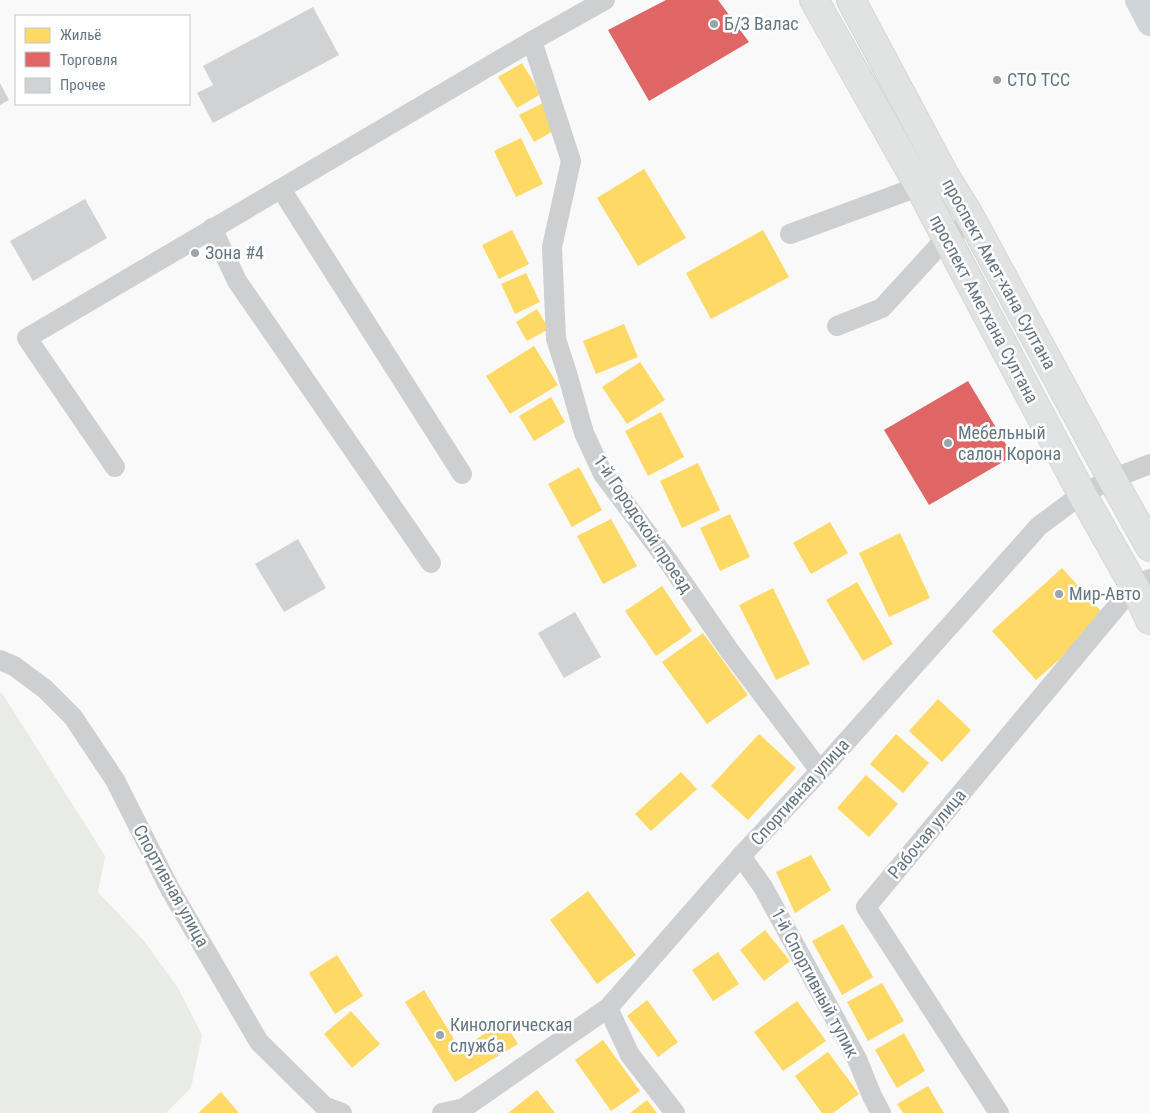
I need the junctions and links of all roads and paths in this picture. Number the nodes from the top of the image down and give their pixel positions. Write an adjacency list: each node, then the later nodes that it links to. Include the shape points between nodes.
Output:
1 (605, 0): 4 (street)
2 (814, 0): 6 (main road, проспект Аметхана Султана)
3 (851, 0): 5 (main road, проспект Амет-хана Султана)
4 (532, 41): 7 (street); 23 (street, 1-й Городской проезд, via 572,161 552,247 556,339 584,433 603,474)
5 (945, 176): 6 (street); 8 (main road, проспект Амет-хана Султана)
6 (919, 186): 10 (street); 11 (main road, проспект Аметхана Султана)
7 (281, 189): 9 (street); 15 (street)
8 (972, 221): 11 (street); 16 (main road, проспект Амет-хана Султана)
9 (212, 228): 14 (street, via 27,338); 19 (street, via 237,281)
10 (790, 234)
11 (946, 238): 12 (street, via 882,308); 17 (main road, проспект Аметхана Султана)
12 (837, 326)
13 (1150, 464): 16 (street, Спортивная улица)
14 (115, 467)
15 (462, 474)
16 (1112, 479): 17 (street, Спортивная улица); 18 (main road, проспект Амет-хана Султана)
17 (1082, 494): 20 (main road, проспект Аметхана Султана); 23 (street, Спортивная улица, via 1039,526)
18 (1150, 548)
19 (431, 563)
20 (1142, 582): 21 (main road, проспект Аметхана Султана); 31 (street, Рабочая улица, via 866,907)
21 (1150, 620)
22 (0, 660): 27 (street, Спортивная улица, via 14,666 45,689 73,717 114,780 170,888 259,1042 324,1106)
23 (820, 771): 24 (street, Спортивная улица)
24 (742, 856): 25 (street, Спортивная улица); 30 (street, 1-й Спортивный тупик, via 763,887 852,1050)
25 (608, 1008): 26 (street, Спортивная улица); 29 (street, via 630,1055)
26 (465, 1110): 28 (street, Спортивная улица)
27 (342, 1113)
28 (442, 1113)
29 (675, 1113)
30 (881, 1113)
31 (999, 1113)

